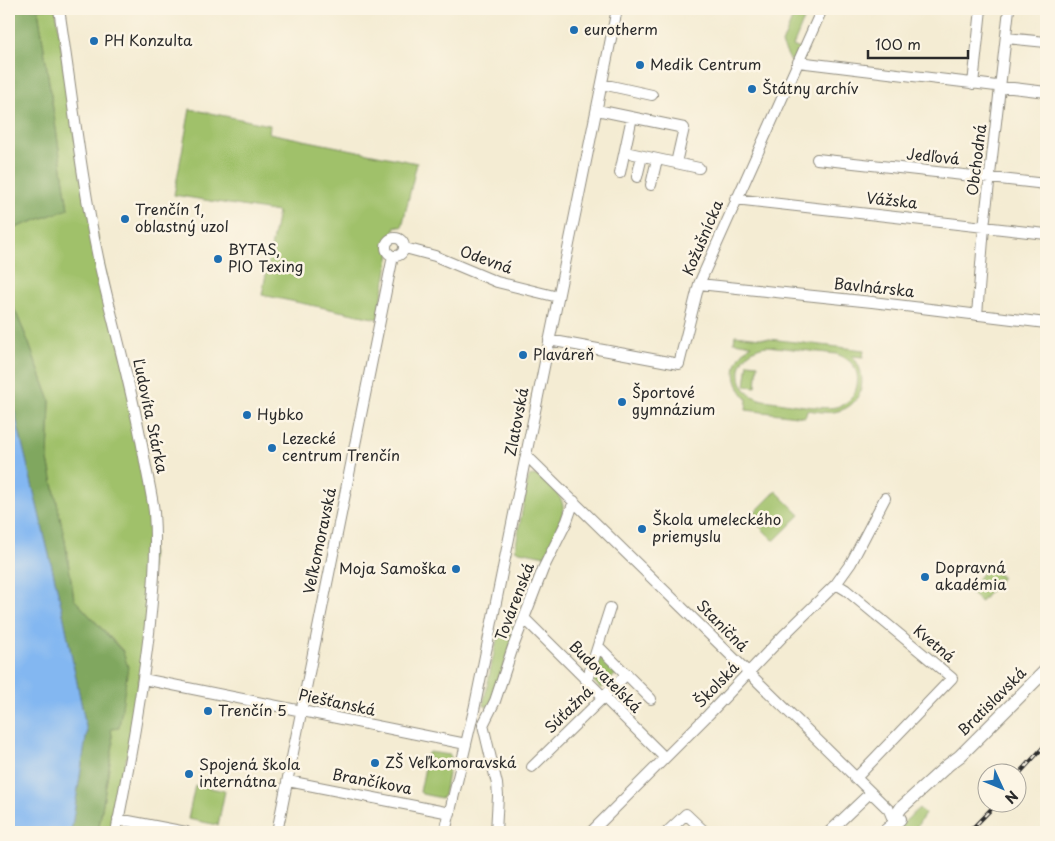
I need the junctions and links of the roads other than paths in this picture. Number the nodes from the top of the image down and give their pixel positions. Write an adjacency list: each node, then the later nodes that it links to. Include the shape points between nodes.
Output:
1 (59, 9): 47 (street, Ľudovíta Stárka, via 97,251 138,419 154,510 155,561)
2 (617, 9): 9 (street, Zlatovská)
3 (822, 9): 8 (street, Kožušnícka)
4 (981, 9): 10 (street)
5 (1009, 9): 6 (street, Obchodná)
6 (1006, 38): 7 (street); 11 (street, Obchodná)
7 (1046, 42)
8 (798, 62): 10 (street); 27 (street, Kožušnícka)
9 (602, 84): 13 (street); 14 (street, Zlatovská)
10 (973, 84): 11 (street)
11 (1000, 86): 12 (street); 24 (street, Obchodná)
12 (1046, 92)
13 (652, 95)
14 (596, 110): 15 (street); 33 (street, Zlatovská)
15 (632, 117): 16 (street); 20 (street, via 684,128)
16 (625, 152): 17 (street); 22 (street)
17 (642, 156): 18 (street); 23 (street)
18 (657, 159): 20 (street); 26 (street)
19 (817, 159): 24 (street, Jedľová)
20 (676, 163): 21 (street)
21 (699, 168)
22 (620, 173)
23 (637, 177)
24 (990, 178): 25 (street, Jedľová); 28 (street, Obchodná)
25 (1046, 184)
26 (651, 185)
27 (735, 199): 28 (street, Vážska); 32 (street, Kožušnícka)
28 (984, 227): 29 (street, Vážska); 34 (street, Obchodná)
29 (1046, 234)
30 (405, 248): 31 (street, via 402,254); 31 (street, via 400,238 391,238 386,248); 33 (street, Odevná, via 435,256 496,282)
31 (394, 256): 52 (street, Veľkomoravská)
32 (699, 284): 34 (street, Bavlnárska); 36 (street, Kožušnícka, via 679,364)
33 (558, 297): 36 (street, Zlatovská)
34 (977, 315): 35 (street, Bavlnárska)
35 (1046, 323)
36 (549, 340): 37 (street, Zlatovská)
37 (526, 454): 39 (street, Staničná); 51 (street, Zlatovská)
38 (885, 498): 40 (street, Školská, via 851,563)
39 (574, 501): 42 (street, Továrenská); 45 (street, Staničná)
40 (836, 584): 45 (street, Školská); 57 (street, Kvetná, via 952,678)
41 (610, 608): 43 (street, Súťažná)
42 (524, 618): 48 (street, Budovateľská); 53 (street, Továrenská)
43 (599, 647): 46 (street); 48 (street, Súťažná)
44 (1046, 670): 62 (main road, Bratislavská, via 960,756 930,791 904,817)
45 (748, 673): 55 (street, Školská); 57 (street, Staničná)
46 (627, 674): 49 (street, Súťažná); 50 (street)
47 (143, 679): 52 (street, Piešťanská); 61 (street, Ľudovíta Stárka)
48 (587, 680): 49 (street, Budovateľská)
49 (604, 697): 55 (street, Budovateľská); 56 (street, Súťažná)
50 (652, 699)
51 (474, 710): 53 (street); 54 (street, Zlatovská, via 465,748)
52 (302, 711): 54 (street, Piešťanská); 58 (street, Veľkomoravská)
53 (488, 714): 67 (street, Továrenská, via 483,725 497,784)
54 (466, 744): 60 (street, Zlatovská)
55 (665, 758): 68 (street, Školská)
56 (532, 767)
57 (855, 778): 59 (street, Staničná)
58 (288, 780): 60 (street, Brančíkova); 65 (street, Veľkomoravská)
59 (870, 793): 62 (street, Staničná, via 888,810); 71 (street)
60 (450, 813): 66 (street, Zlatovská)
61 (118, 819): 63 (street, Ľudovíta Stárka); 64 (street)
62 (894, 822): 72 (main road, Bratislavská)
63 (116, 832)
64 (186, 832)
65 (277, 832)
66 (445, 832)
67 (496, 832)
68 (591, 832)
69 (667, 832): 70 (street, via 686,814)
70 (705, 832)
71 (829, 832)
72 (884, 832)

